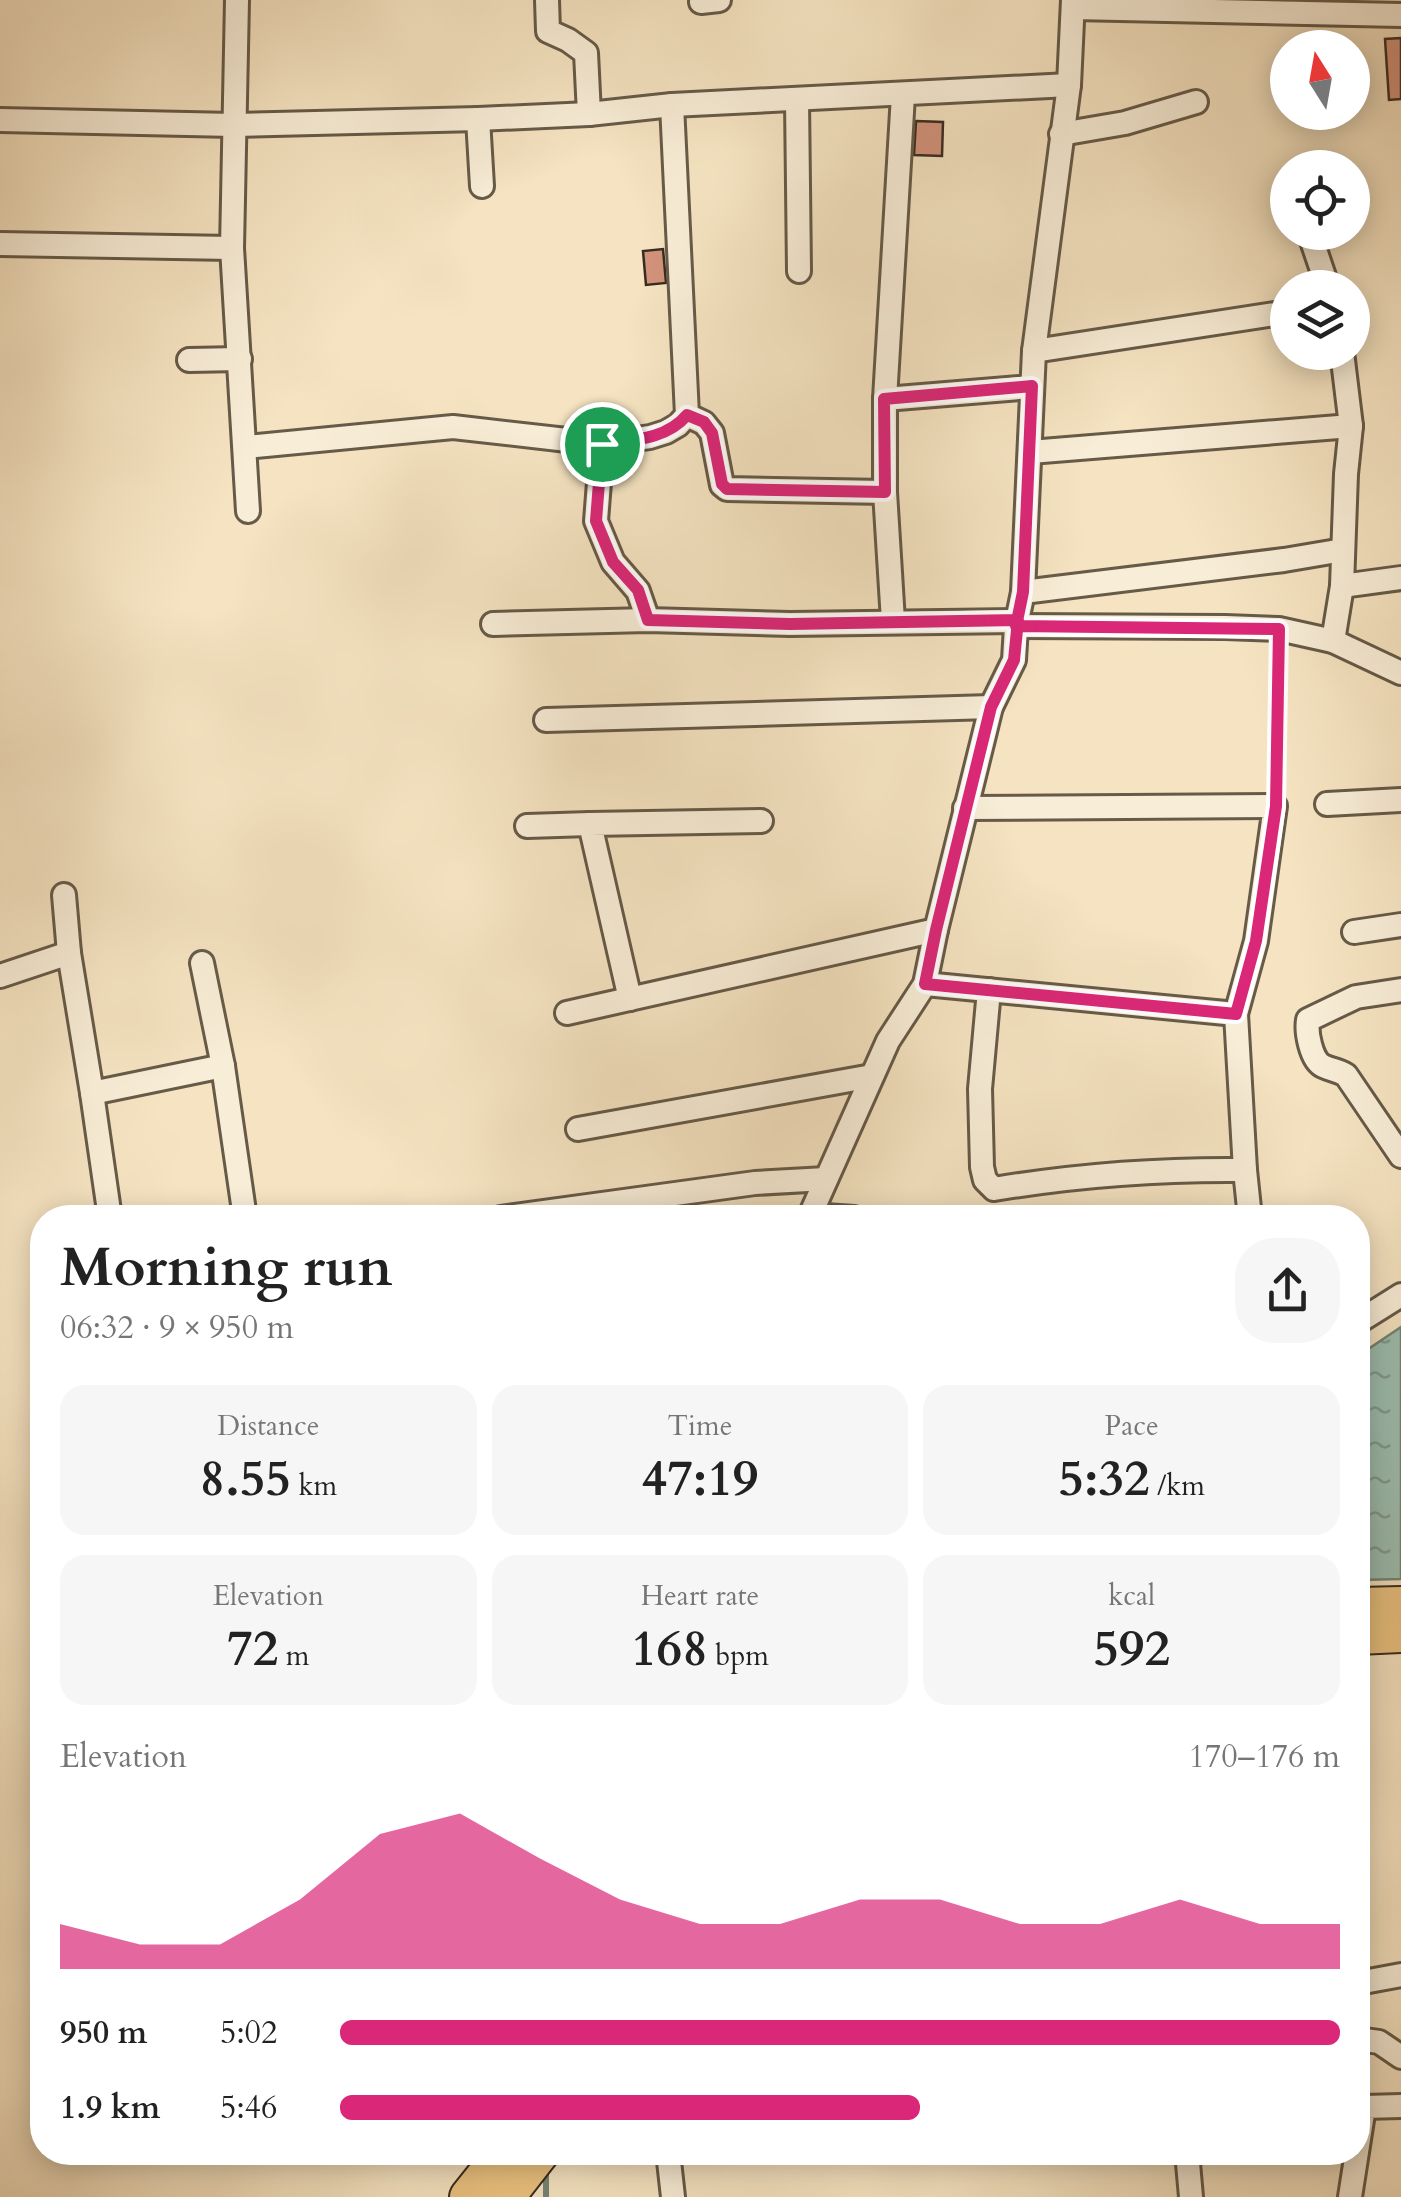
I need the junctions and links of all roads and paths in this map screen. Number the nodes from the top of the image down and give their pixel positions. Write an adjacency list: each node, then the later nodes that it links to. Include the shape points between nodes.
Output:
1 (237, 0): 13 (street)
2 (547, 0): 10 (street, via 548,31 586,54)
3 (1073, 4): 4 (street); 5 (street)
4 (1401, 15)
5 (1069, 85): 6 (street); 14 (street)
6 (903, 95): 7 (street); 25 (street)
7 (798, 100): 9 (street); 18 (street)
8 (1196, 102): 14 (street)
9 (672, 106): 10 (street); 26 (street)
10 (589, 114): 11 (street)
11 (478, 119): 13 (street); 15 (street)
12 (0, 120): 13 (street)
13 (234, 125): 17 (street)
14 (1062, 134): 20 (street)
15 (482, 186)
16 (0, 244): 17 (street)
17 (232, 248): 21 (street)
18 (800, 270)
19 (1270, 315): 20 (street)
20 (1034, 351): 24 (street)
21 (240, 359): 22 (street); 29 (street)
22 (189, 360)
23 (1344, 370): 27 (street)
24 (1032, 386): 25 (street); 30 (street)
25 (884, 399): 31 (street)
26 (687, 415): 28 (street, via 666,432); 31 (street, via 712,433 727,489)
27 (1350, 426): 30 (street); 33 (street)
28 (602, 444): 29 (street, via 453,426); 37 (street, via 596,521 613,562 638,590)
29 (246, 447): 32 (street)
30 (1030, 452): 36 (street)
31 (885, 492): 38 (street)
32 (248, 511)
33 (1343, 550): 35 (street); 36 (street)
34 (1401, 578): 35 (street)
35 (1342, 586): 42 (street)
36 (1023, 592): 39 (street)
37 (648, 620): 38 (street); 40 (street)
38 (893, 621): 39 (street)
39 (1017, 623): 41 (street); 44 (street, via 1014,660)
40 (493, 624)
41 (1279, 629): 42 (street); 48 (path)
42 (1334, 641): 43 (street)
43 (1401, 673)
44 (991, 707): 45 (street); 49 (street)
45 (546, 720)
46 (1401, 800): 47 (street)
47 (1328, 804)
48 (1276, 806): 49 (street); 65 (street, via 1256,941)
49 (965, 808): 55 (street)
50 (761, 821): 51 (street)
51 (590, 824): 52 (street); 63 (street)
52 (526, 826)
53 (64, 895): 57 (street)
54 (1401, 924): 56 (street)
55 (936, 930): 60 (street); 63 (street)
56 (1354, 932)
57 (70, 952): 59 (street); 68 (street)
58 (202, 962): 66 (street)
59 (0, 976)
60 (925, 984): 61 (street); 67 (street)
61 (989, 990): 65 (street); 71 (street, via 980,1089 982,1167 994,1188 1167,1170)
62 (1401, 990): 70 (street, via 1345,1001 1308,1020 1306,1028 1316,1060 1346,1076)
63 (630, 999): 64 (street)
64 (566, 1013)
65 (1236, 1014): 71 (street)
66 (223, 1066): 68 (street); 74 (street)
67 (872, 1076): 69 (street); 72 (street)
68 (92, 1093): 73 (street)
69 (578, 1129)
70 (1401, 1156)
71 (1245, 1170): 77 (street)
72 (826, 1179): 75 (street); 76 (street)
73 (108, 1205)
74 (243, 1205)
75 (615, 1205)
76 (815, 1205)
77 (1249, 1205)
78 (1401, 1294): 79 (street)
79 (1370, 1314)
80 (1401, 1606): 81 (main road)
81 (1370, 1607)
82 (1401, 1633): 83 (main road)
83 (1370, 1634)
84 (1401, 1975): 85 (street)
85 (1370, 1981)
86 (1370, 2041): 87 (street)
87 (1401, 2057)
88 (1401, 2106): 89 (street)
89 (1370, 2108)
90 (669, 2165): 95 (street)
91 (1188, 2165): 96 (street)
92 (1354, 2165): 97 (street)
93 (519, 2168): 94 (main road)
94 (469, 2197)
95 (673, 2197)
96 (1190, 2197)
97 (1350, 2197)

